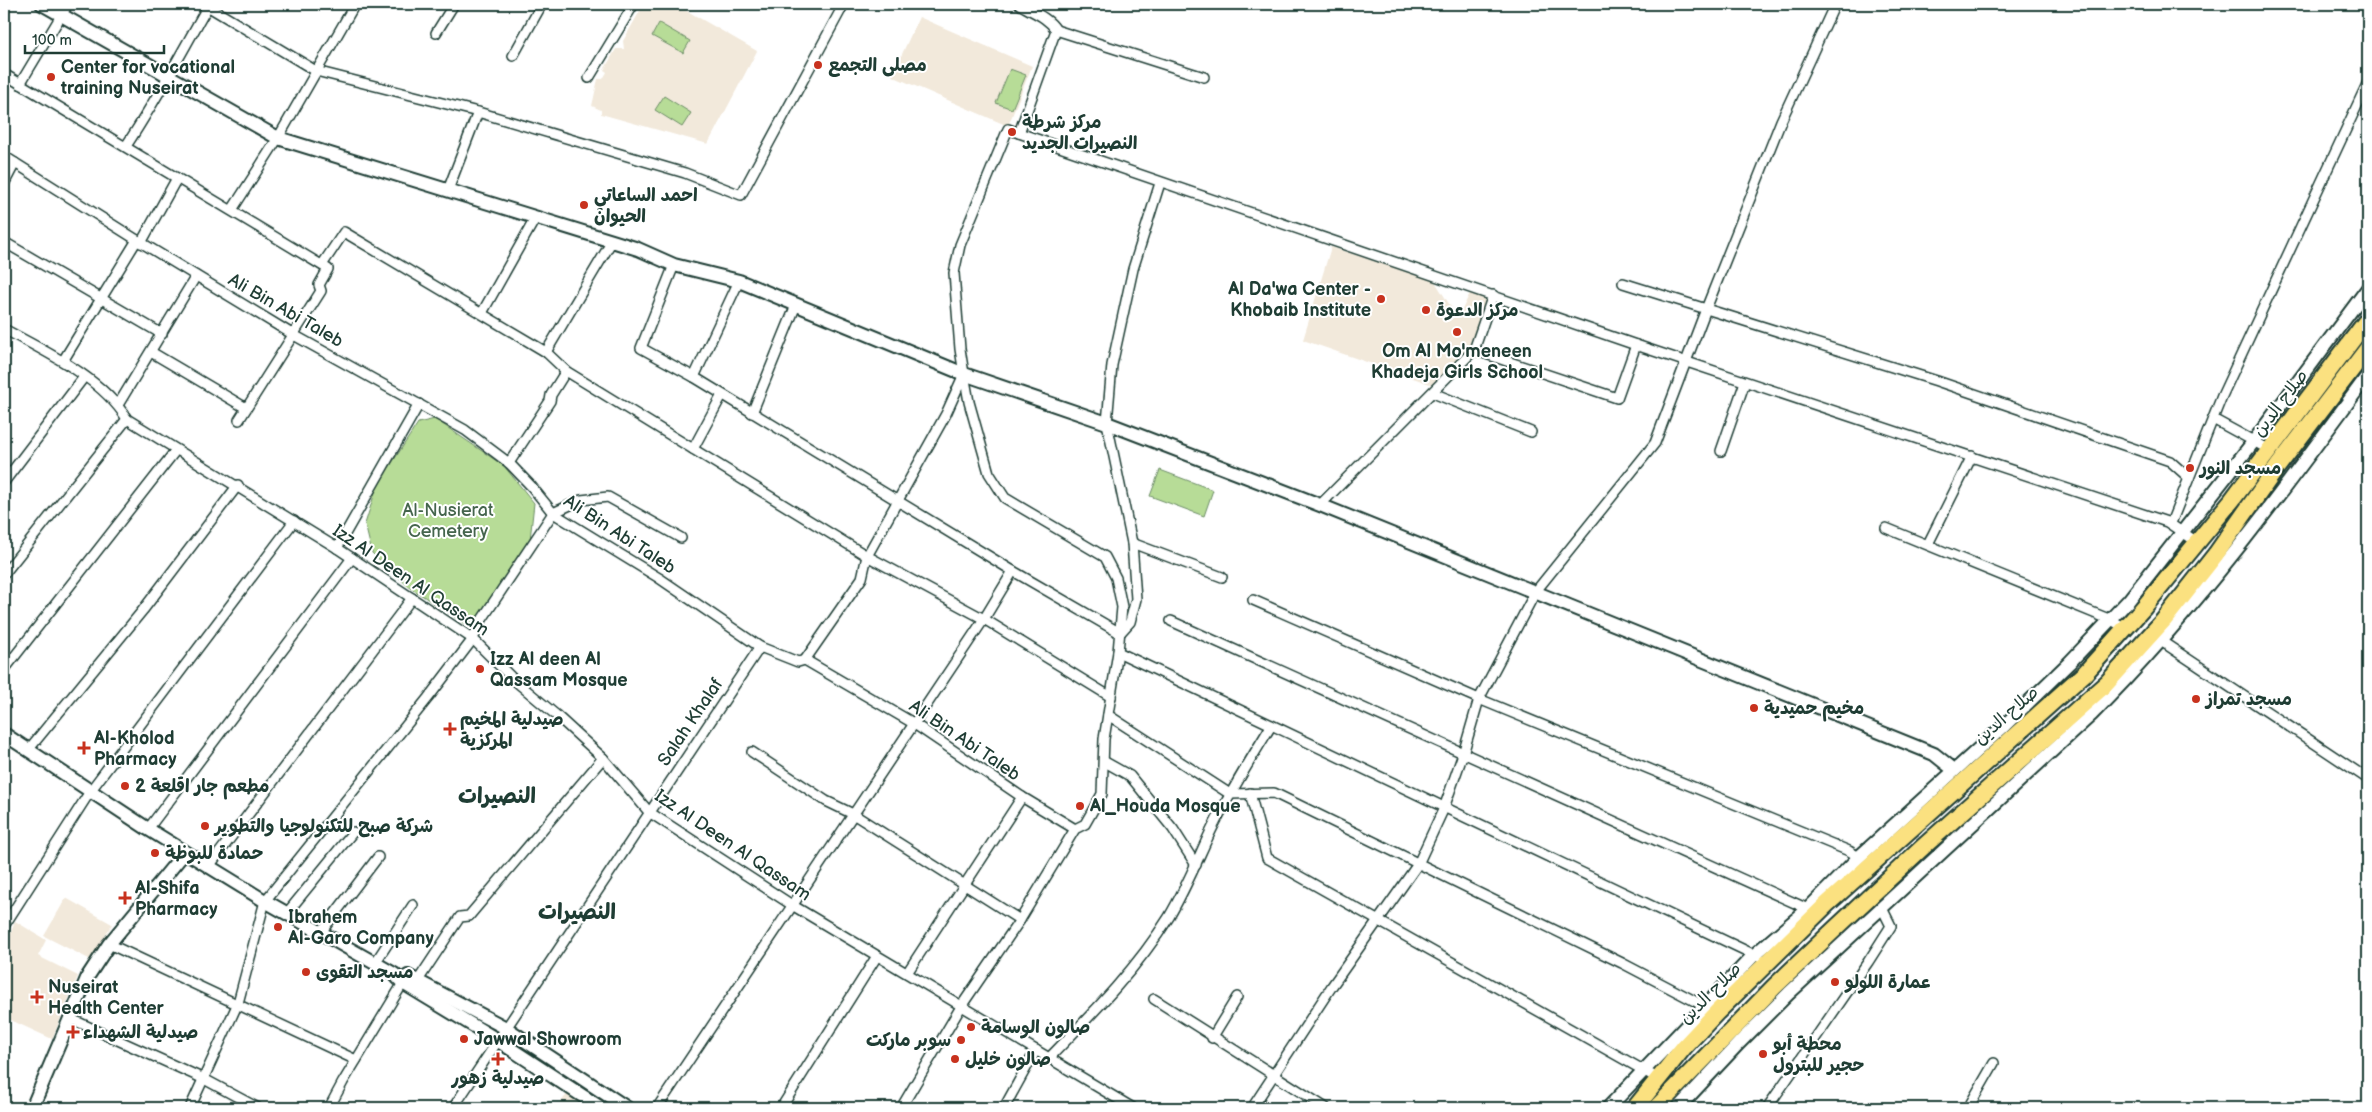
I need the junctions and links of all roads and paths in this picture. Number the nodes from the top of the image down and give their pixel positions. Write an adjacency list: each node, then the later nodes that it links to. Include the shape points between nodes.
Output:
1 (42, 4): 10 (main road)
2 (454, 4): 12 (street)
3 (542, 4): 13 (street)
4 (634, 4): 18 (street)
5 (844, 4): 21 (street, via 741,195 685,174)
6 (1019, 4): 11 (street, via 1043,17)
7 (1835, 4): 45 (street, via 1781,121)
8 (206, 5): 14 (street); 16 (street)
9 (350, 5): 14 (street)
10 (65, 9): 16 (main road); 20 (street)
11 (1056, 30): 17 (street); 22 (street)
12 (436, 33)
13 (513, 56)
14 (316, 70): 21 (street); 23 (street)
15 (4, 74): 20 (street)
16 (167, 75): 23 (main road); 24 (street, via 148,113)
17 (1204, 77)
18 (589, 78)
19 (2368, 82): 70 (street)
20 (20, 84): 24 (street)
21 (478, 112): 30 (street)
22 (1019, 133): 28 (street); 59 (street, via 1008,129 960,244 954,273)
23 (278, 138): 30 (main road); 31 (street)
24 (126, 146): 27 (street)
25 (4, 156): 26 (street, Ali Bin Abi Taleb)
26 (15, 163): 29 (street); 33 (street, Ali Bin Abi Taleb)
27 (177, 178): 31 (street); 33 (street)
28 (1160, 183): 42 (street); 73 (street, via 1131,279 1112,365)
29 (4, 184)
30 (448, 190): 32 (main road)
31 (232, 210): 36 (street)
32 (536, 217): 34 (main road); 46 (street)
33 (139, 241): 38 (street, Ali Bin Abi Taleb); 43 (street)
34 (612, 241): 37 (main road); 55 (street)
35 (4, 242): 43 (street)
36 (322, 265): 46 (street, via 344,232); 50 (street, via 328,269 319,285 321,291)
37 (674, 265): 39 (main road); 61 (street, via 641,348)
38 (196, 276): 49 (street); 50 (street, Ali Bin Abi Taleb)
39 (739, 281): 44 (main road); 61 (street)
40 (1623, 283): 45 (street)
41 (2368, 288): 75 (main road)
42 (1493, 295): 51 (street); 53 (street)
43 (102, 299): 49 (street); 56 (street)
44 (796, 304): 59 (main road); 69 (street)
45 (1706, 309): 57 (street); 82 (street, via 1937,381 2170,461)
46 (482, 313): 55 (street)
47 (2368, 319): 78 (highway, صلاح الدين)
48 (4, 329): 56 (street, Izz Al Deen Al Qassam)
49 (162, 334): 54 (street)
50 (292, 334): 66 (street, Ali Bin Abi Taleb); 68 (street)
51 (1636, 345): 53 (street, via 1617,398); 57 (street)
52 (2368, 348): 195 (highway, صلاح الدين, via 2216,554 2164,620 2107,683 1836,928)
53 (1474, 350): 64 (street)
54 (150, 352): 67 (street); 68 (street)
55 (546, 352): 58 (street)
56 (63, 361): 62 (street, Izz Al Deen Al Qassam)
57 (1686, 362): 63 (street); 102 (street, via 1655,443)
58 (566, 371): 76 (street); 81 (street)
59 (964, 374): 73 (main road); 85 (street, via 946,414); 109 (street, via 989,473 1005,498 1105,557 1116,578 1122,607)
60 (2368, 375): 111 (main road)
61 (694, 376): 65 (street)
62 (84, 377): 67 (street, Izz Al Deen Al Qassam); 83 (street)
63 (1745, 382): 79 (street); 80 (street)
64 (1433, 394): 74 (street); 86 (street)
65 (722, 395): 69 (street); 76 (street)
66 (419, 404): 81 (street, Ali Bin Abi Taleb, via 465,430); 96 (street)
67 (118, 405): 71 (street, Izz Al Deen Al Qassam)
68 (246, 408): 72 (street)
69 (752, 413): 85 (street)
70 (2213, 418): 75 (street); 82 (street)
71 (127, 419): 77 (street, Izz Al Deen Al Qassam); 100 (street)
72 (239, 420)
73 (1107, 423): 86 (main road); 94 (street)
74 (1531, 432)
75 (2254, 441): 78 (street); 91 (main road)
76 (693, 449): 97 (street)
77 (176, 450): 84 (street, Izz Al Deen Al Qassam); 115 (street)
78 (2270, 450): 93 (highway, صلاح الدين)
79 (1722, 451)
80 (1972, 456): 89 (street); 95 (street)
81 (509, 463): 87 (street, Ali Bin Abi Taleb)
82 (2189, 478): 89 (street)
83 (4, 482)
84 (238, 485): 88 (street, Izz Al Deen Al Qassam); 122 (street, via 143,610)
85 (897, 500): 97 (street); 99 (street)
86 (1320, 505): 102 (main road)
87 (553, 513): 92 (street, via 581,500 608,497); 110 (street, via 481,621); 112 (street, Ali Bin Abi Taleb, via 659,578)
88 (294, 521): 96 (street, Izz Al Deen Al Qassam); 129 (street)
89 (2171, 523): 91 (street)
90 (1886, 528): 95 (street)
91 (2182, 531): 93 (street); 106 (main road)
92 (680, 538)
93 (2197, 542): 108 (highway, صلاح الدين)
94 (1132, 543): 101 (street); 109 (street, via 1136,598 1130,622)
95 (1928, 544): 106 (street)
96 (337, 548): 98 (street, Izz Al Deen Al Qassam)
97 (867, 556): 105 (street); 114 (street, via 862,578)
98 (352, 558): 103 (street, Izz Al Deen Al Qassam); 136 (street)
99 (1013, 571): 105 (street); 109 (street)
100 (4, 574)
101 (1222, 577)
102 (1536, 591): 117 (street); 127 (main road, via 1926,751)
103 (412, 598): 110 (street, Izz Al Deen Al Qassam); 143 (street)
104 (1253, 600): 117 (street)
105 (984, 619): 116 (street); 119 (street)
106 (2111, 620): 108 (street); 127 (main road)
107 (1171, 621): 124 (street)
108 (2126, 628): 158 (highway, صلاح الدين, via 2085,673)
109 (1120, 633): 113 (street)
110 (473, 639): 125 (street, Izz Al Deen Al Qassam); 146 (street)
111 (2161, 641): 128 (street); 149 (main road, via 2092,714)
112 (760, 647): 114 (street, Ali Bin Abi Taleb, via 798,662); 134 (street, Salah Khalaf)
113 (1118, 652): 116 (street); 120 (street)
114 (805, 660): 119 (street, Ali Bin Abi Taleb)
115 (4, 670)
116 (1110, 697): 118 (street)
117 (1479, 699): 124 (street); 141 (street)
118 (1108, 715): 126 (street); 131 (street)
119 (913, 724): 132 (street, Ali Bin Abi Taleb); 135 (street)
120 (1270, 726): 131 (street); 133 (street)
121 (4, 734): 122 (main road)
122 (29, 749): 129 (main road)
123 (752, 752): 135 (street, via 826,801)
124 (1463, 754): 133 (street); 150 (street)
125 (602, 758): 134 (street, Izz Al Deen Al Qassam); 161 (street, via 469,916 460,918)
126 (1105, 762): 137 (street, via 1102,794 1085,824); 144 (street, via 1130,776 1173,829)
127 (1954, 770): 141 (main road)
128 (2368, 779)
129 (91, 790): 136 (main road); 154 (street)
130 (1250, 793): 131 (street); 142 (street, via 1274,793); 153 (street, via 1267,858)
131 (1230, 794): 144 (street)
132 (1022, 797): 137 (street, Ali Bin Abi Taleb); 145 (street)
133 (1444, 808): 142 (street); 158 (street)
134 (649, 812): 148 (street, Izz Al Deen Al Qassam); 168 (street, Salah Khalaf)
135 (853, 814): 145 (street); 148 (street)
136 (148, 829): 139 (main road)
137 (1075, 829): 152 (street)
138 (353, 832): 151 (street)
139 (185, 852): 143 (main road); 156 (main road)
140 (378, 857): 155 (street)
141 (1859, 857): 150 (main road)
142 (1418, 864): 153 (street); 166 (street)
143 (210, 865): 146 (main road)
144 (1196, 865): 172 (street, via 1188,886 1123,982)
145 (966, 886): 152 (street); 160 (street)
146 (265, 901): 151 (main road); 164 (street)
147 (413, 905): 159 (street)
148 (792, 905): 157 (street, Izz Al Deen Al Qassam); 186 (street)
149 (1882, 908): 196 (main road, via 1739,1042); 197 (street, via 1891,926)
150 (1808, 909): 158 (main road)
151 (287, 913): 155 (main road)
152 (1020, 920): 165 (street)
153 (1379, 920): 175 (street); 176 (street)
154 (4, 926)
155 (321, 932): 159 (main road)
156 (109, 944): 164 (street); 167 (main road, via 88,976)
157 (877, 956): 160 (street, Izz Al Deen Al Qassam); 187 (street)
158 (1762, 958): 166 (highway, صلاح الدين)
159 (375, 963): 161 (main road)
160 (907, 973): 165 (street, Izz Al Deen Al Qassam)
161 (407, 981): 168 (main road); 170 (main road); 173 (street)
162 (1237, 997): 169 (street)
163 (1154, 1000): 169 (street)
164 (238, 1003): 173 (street); 177 (street)
165 (962, 1006): 171 (street, Izz Al Deen Al Qassam); 188 (street)
166 (1710, 1009): 175 (main road); 178 (highway, صلاح الدين)
167 (69, 1018): 177 (street); 179 (main road)
168 (506, 1028): 170 (street, Salah Khalaf); 185 (main road)
169 (1212, 1038): 176 (street)
170 (497, 1040): 183 (street, Salah Khalaf); 184 (main road)
171 (1036, 1050): 172 (street, Izz Al Deen Al Qassam); 189 (street)
172 (1049, 1058): 190 (street, Izz Al Deen Al Qassam)
173 (356, 1060): 182 (street)
174 (1994, 1063): 198 (street)
175 (1643, 1070): 178 (street); 193 (main road)
176 (1275, 1076): 191 (street); 192 (street)
177 (204, 1079): 180 (street); 181 (street)
178 (1659, 1079): 194 (highway, صلاح الدين)
179 (32, 1108)
180 (190, 1108)
181 (258, 1108)
182 (330, 1108)
183 (453, 1108)
184 (601, 1108)
185 (627, 1108)
186 (658, 1108)
187 (781, 1108)
188 (901, 1108)
189 (1004, 1108)
190 (1133, 1108)
191 (1252, 1108)
192 (1326, 1108)
193 (1608, 1108)
194 (1635, 1108)
195 (1656, 1108)
196 (1678, 1108)
197 (1767, 1108)
198 (1968, 1108)

